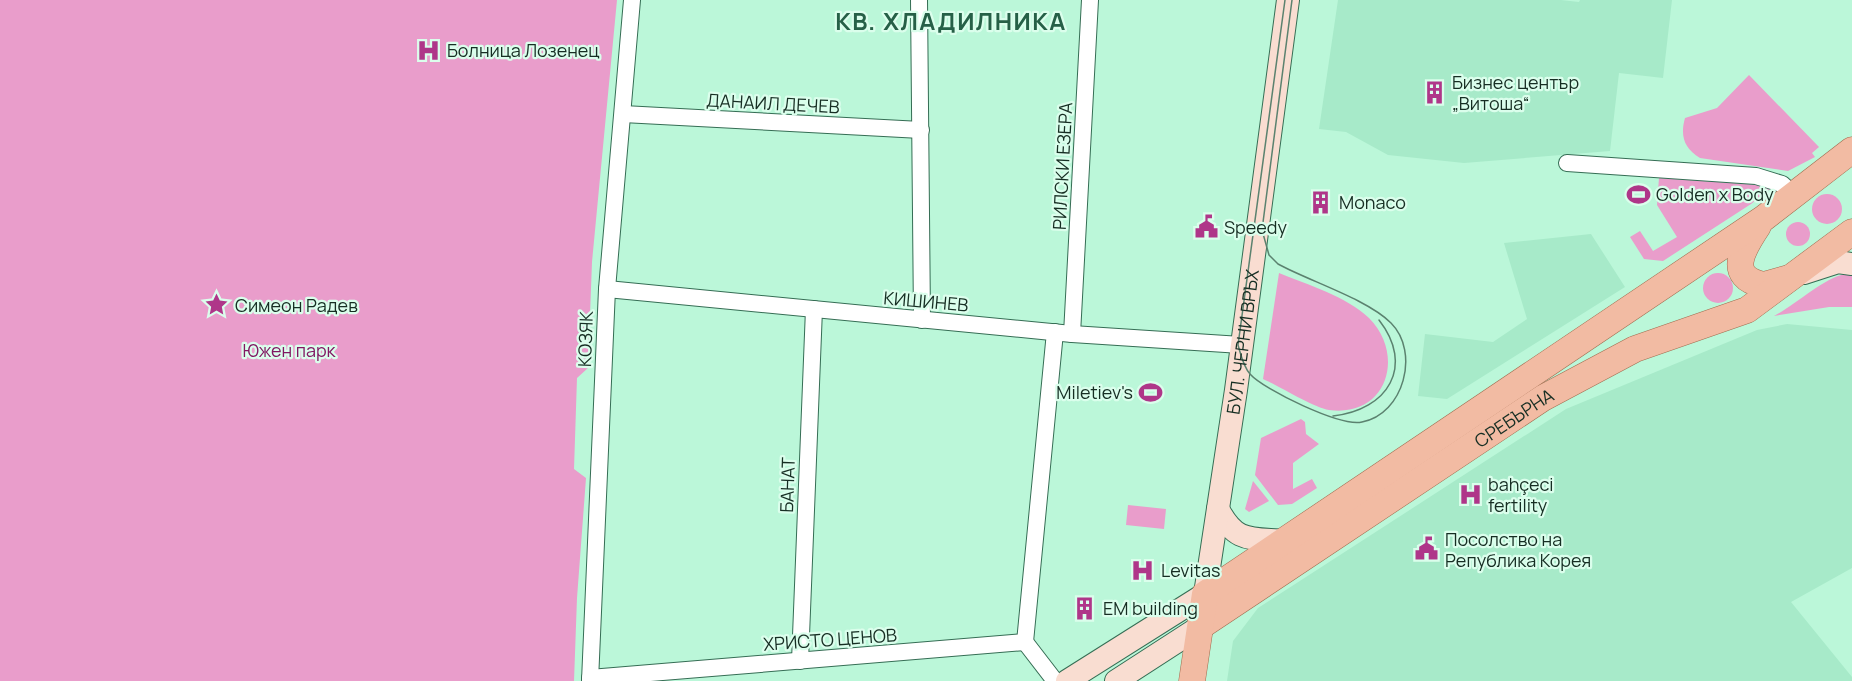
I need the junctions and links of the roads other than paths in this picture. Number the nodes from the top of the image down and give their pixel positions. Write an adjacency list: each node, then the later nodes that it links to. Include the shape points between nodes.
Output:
1 (632, 0): 5 (street, КОЗЯК)
2 (919, 0): 6 (street)
3 (1090, 0): 17 (street, РИЛСКИ ЕЗЕРА)
4 (1288, 0): 18 (main road, БУЛ. ЧЕРНИ ВРЪХ)
5 (623, 114): 6 (street, ДАНАИЛ ДЕЧЕВ); 14 (street, КОЗЯК)
6 (921, 130): 16 (street)
7 (1852, 150): 9 (main road, СРЕБЪРНА)
8 (1567, 163): 9 (street, via 1756,176 1782,184)
9 (1794, 195): 10 (main road, СРЕБЪРНА)
10 (1764, 218): 13 (main road, via 1742,251 1741,268 1750,281 1764,285); 20 (main road, СРЕБЪРНА)
11 (1852, 232): 13 (main road)
12 (1852, 264): 13 (main road, СРЕБЪРНА, via 1838,262)
13 (1797, 275): 22 (main road, СРЕБЪРНА, via 1748,310 1635,350 1543,398)
14 (607, 289): 15 (street, КИШИНЕВ); 25 (street, КОЗЯК)
15 (814, 309): 16 (street, КИШИНЕВ); 24 (street, БАНАТ)
16 (922, 320): 17 (street, КИШИНЕВ)
17 (1063, 333): 18 (street, КИШИНЕВ); 23 (street, РИЛСКИ ЕЗЕРА)
18 (1241, 345): 19 (main road, БУЛ. ЧЕРНИ ВРЪХ)
19 (1218, 509): 20 (main road, via 1236,534); 21 (main road, БУЛ. ЧЕРНИ ВРЪХ)
20 (1285, 541): 21 (main road, СРЕБЪРНА)
21 (1205, 594): 22 (main road, БУЛ. ЧЕРНИ ВРЪХ); 27 (main road)
22 (1200, 626): 28 (main road); 29 (main road, БУЛ. ЧЕРНИ ВРЪХ)
23 (1025, 642): 24 (street, ХРИСТО ЦЕНОВ); 26 (street)
24 (800, 661): 25 (street, ХРИСТО ЦЕНОВ)
25 (590, 679)
26 (1055, 681)
27 (1067, 681)
28 (1116, 681)
29 (1192, 681)

